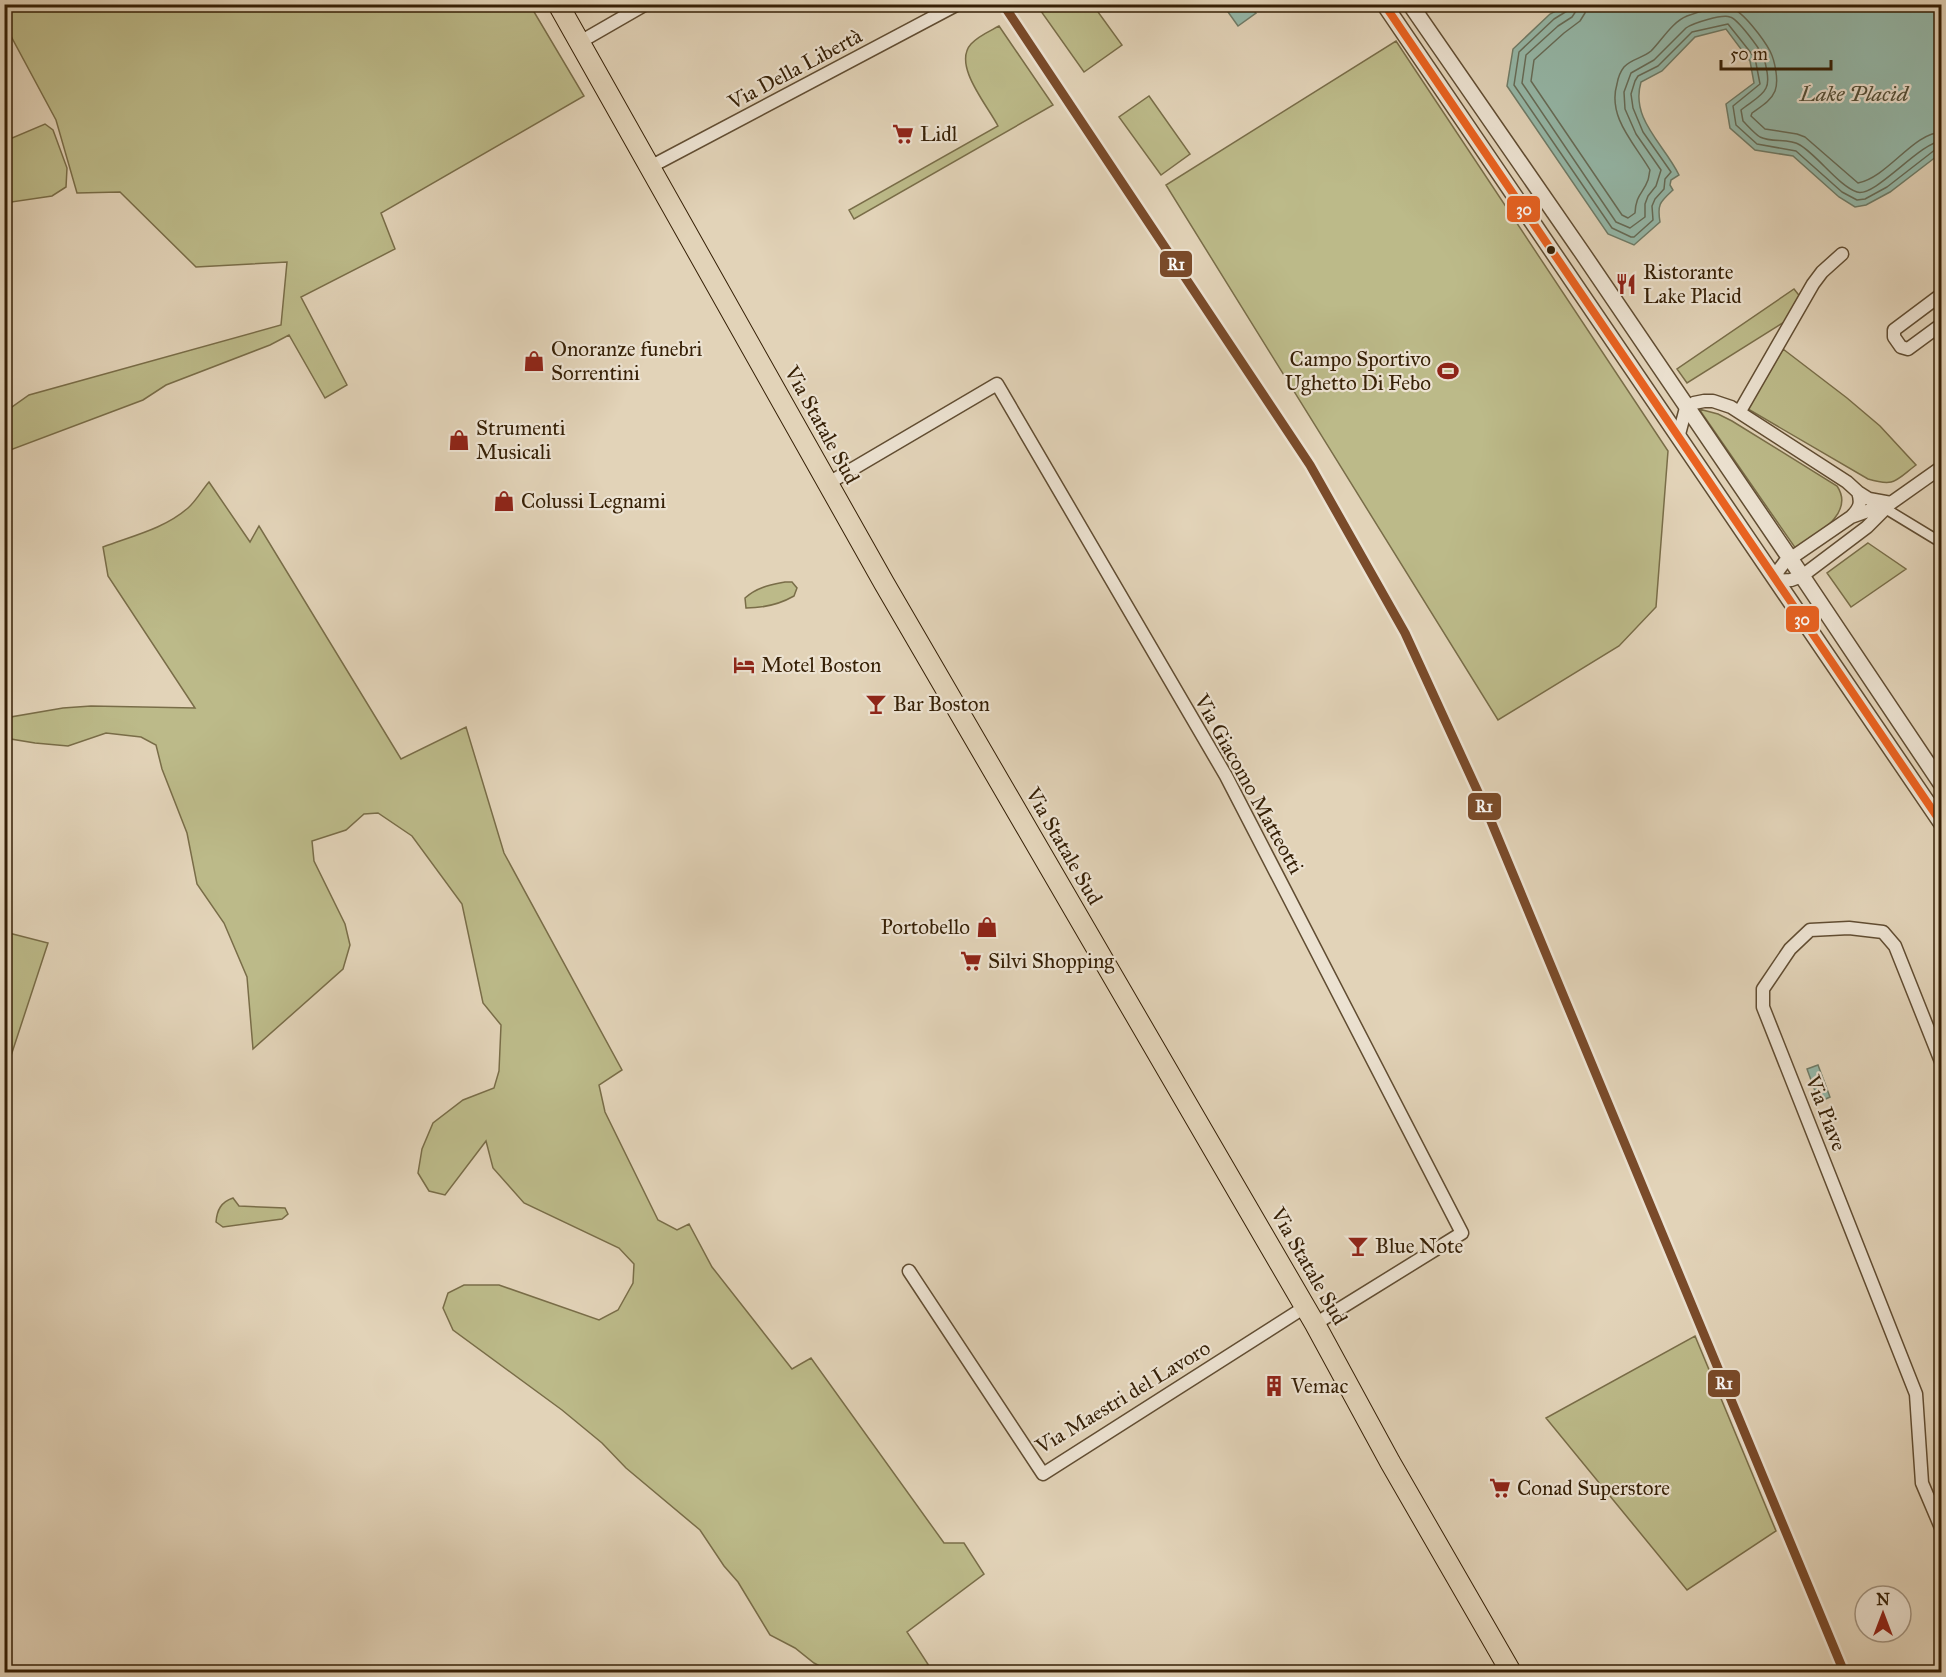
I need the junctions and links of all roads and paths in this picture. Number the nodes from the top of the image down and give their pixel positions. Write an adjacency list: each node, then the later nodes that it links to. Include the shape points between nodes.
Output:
1 (558, 4): 6 (main road, Via Statale Sud)
2 (646, 4): 6 (street)
3 (958, 4): 8 (street, Via Della Libertà)
4 (1384, 4): 9 (street)
5 (1410, 4): 7 (street)
6 (580, 42): 8 (main road, Via Statale Sud)
7 (1522, 164): 9 (street); 13 (street)
8 (650, 167): 19 (main road, Via Statale Sud)
9 (1501, 177): 15 (street)
10 (1842, 254): 14 (street, via 1813,284)
11 (1941, 294): 12 (street, via 1894,330 1894,337 1901,347 1908,349)
12 (1941, 324)
13 (1686, 408): 14 (street, via 1713,401); 15 (street); 16 (street)
14 (1740, 411): 20 (street)
15 (1678, 438): 17 (street)
16 (1718, 455): 17 (street, via 1704,449); 24 (street)
17 (1694, 462): 26 (street)
18 (1941, 467): 21 (street)
19 (827, 484): 33 (main road, Via Statale Sud); 34 (street, Via Giacomo Matteotti, via 997,384 1214,755 1462,1233)
20 (1858, 492): 21 (street); 22 (street, via 1860,505)
21 (1889, 506): 22 (street); 23 (street); 25 (street)
22 (1851, 517): 24 (street)
23 (1941, 543)
24 (1790, 558): 25 (street); 26 (street, via 1780,567)
25 (1802, 576): 26 (street); 28 (street)
26 (1776, 580): 27 (street)
27 (1834, 666): 28 (street, via 1846,670 1871,705); 30 (street)
28 (1887, 704): 29 (street)
29 (1941, 785)
30 (1941, 824)
31 (1941, 1064): 35 (street, Via Piave, via 1895,946 1883,932 1849,928 1810,930 1790,949 1763,989 1763,1007 1916,1394 1922,1483)
32 (909, 1271): 33 (street, Via Maestri del Lavoro, via 1043,1474)
33 (1305, 1306): 34 (main road, Via Statale Sud)
34 (1315, 1324): 36 (main road, Via Statale Sud)
35 (1941, 1530)
36 (1511, 1672)

